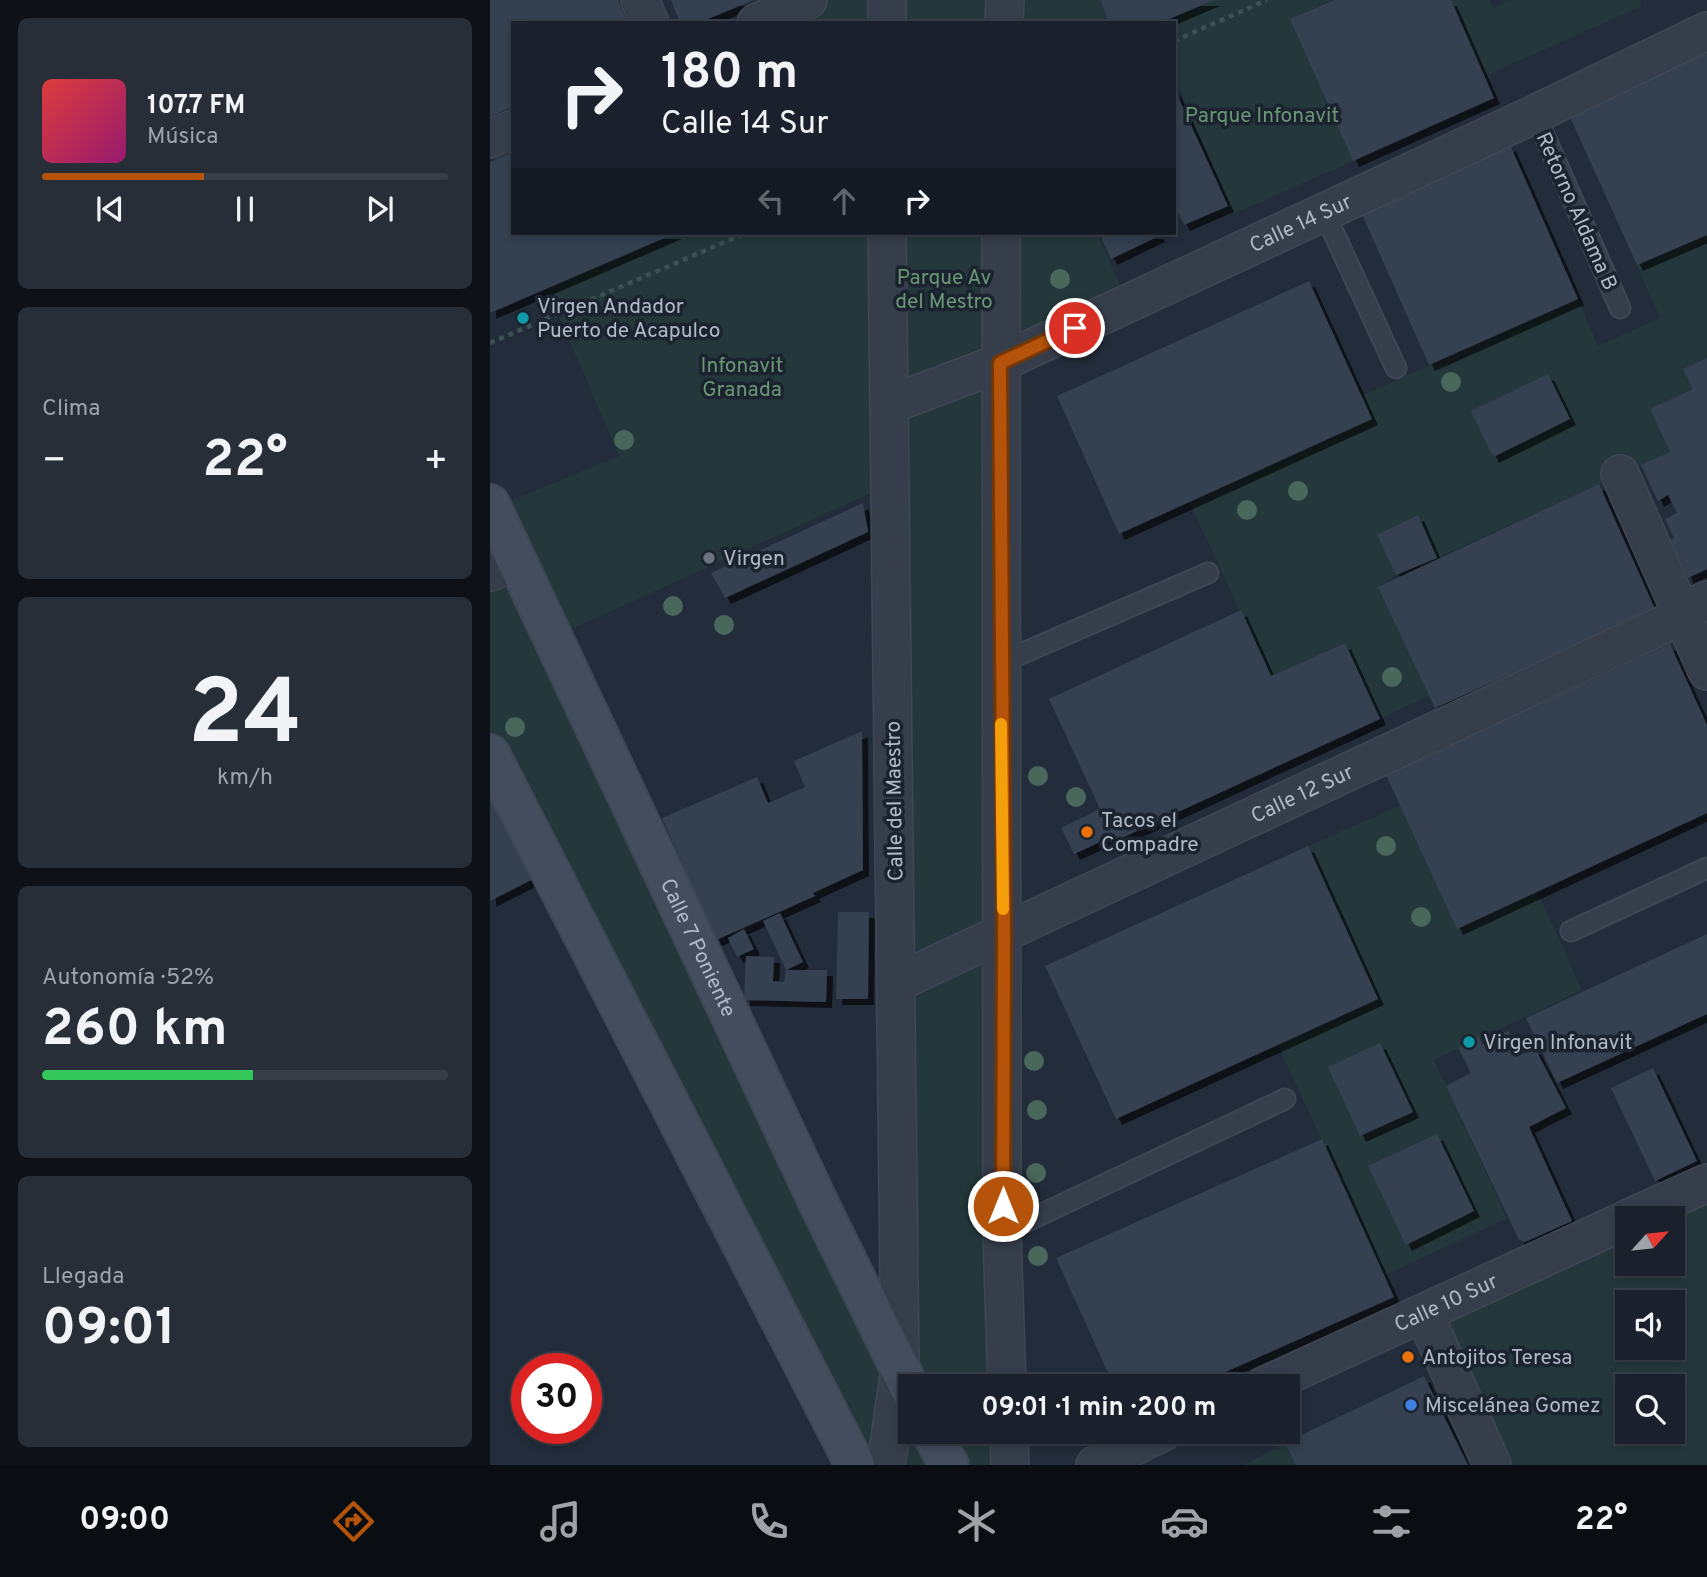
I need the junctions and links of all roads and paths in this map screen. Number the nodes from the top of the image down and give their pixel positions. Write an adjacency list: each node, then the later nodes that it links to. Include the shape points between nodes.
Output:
1 (640, 0): 6 (street)
2 (808, 0): 7 (street)
3 (887, 0): 8 (street)
4 (1005, 0): 9 (street)
5 (1267, 0): 11 (path)
6 (649, 21)
7 (761, 21)
8 (887, 21)
9 (1004, 21)
10 (1707, 32): 12 (street, Calle 14 Sur)
11 (1176, 40)
12 (1535, 114): 15 (street, Calle 14 Sur); 19 (lane, Retorno Aldama B)
13 (511, 130): 14 (street)
14 (490, 139)
15 (1324, 212): 21 (street, Calle 14 Sur); 22 (lane)
16 (741, 235): 20 (path)
17 (887, 235): 23 (street, Calle del Maestro)
18 (1002, 235): 21 (street)
19 (1620, 308)
20 (490, 343)
21 (1000, 363): 23 (street, Calle 14 Sur); 29 (street)
22 (1396, 368)
23 (889, 405): 35 (street, Calle del Maestro)
24 (1620, 474): 28 (street)
25 (490, 504): 26 (main road, Calle 7 Poniente)
26 (503, 566): 42 (main road, Calle 7 Poniente)
27 (1208, 573): 29 (lane)
28 (1695, 608): 30 (street); 34 (street, Calle 12 Sur)
29 (1000, 663): 34 (street)
30 (1707, 671)
31 (490, 754): 50 (main road)
32 (1707, 868): 33 (lane)
33 (1571, 931)
34 (1004, 933): 35 (street, Calle 12 Sur); 40 (street)
35 (896, 983): 43 (street, Calle del Maestro)
36 (1285, 1099): 40 (lane)
37 (1707, 1183): 38 (street, Calle 10 Sur)
38 (1655, 1206)
39 (1615, 1224): 41 (street, Calle 10 Sur)
40 (1002, 1233): 44 (street)
41 (1424, 1314): 45 (street, Calle 10 Sur); 55 (street)
42 (903, 1374)
43 (905, 1374)
44 (1007, 1374)
45 (1291, 1374)
46 (898, 1411): 51 (street, Calle del Maestro)
47 (938, 1444): 52 (main road)
48 (1009, 1444): 53 (street)
49 (1138, 1444): 54 (street)
50 (855, 1465)
51 (886, 1465)
52 (949, 1465)
53 (1010, 1465)
54 (1095, 1465)
55 (1492, 1465)

